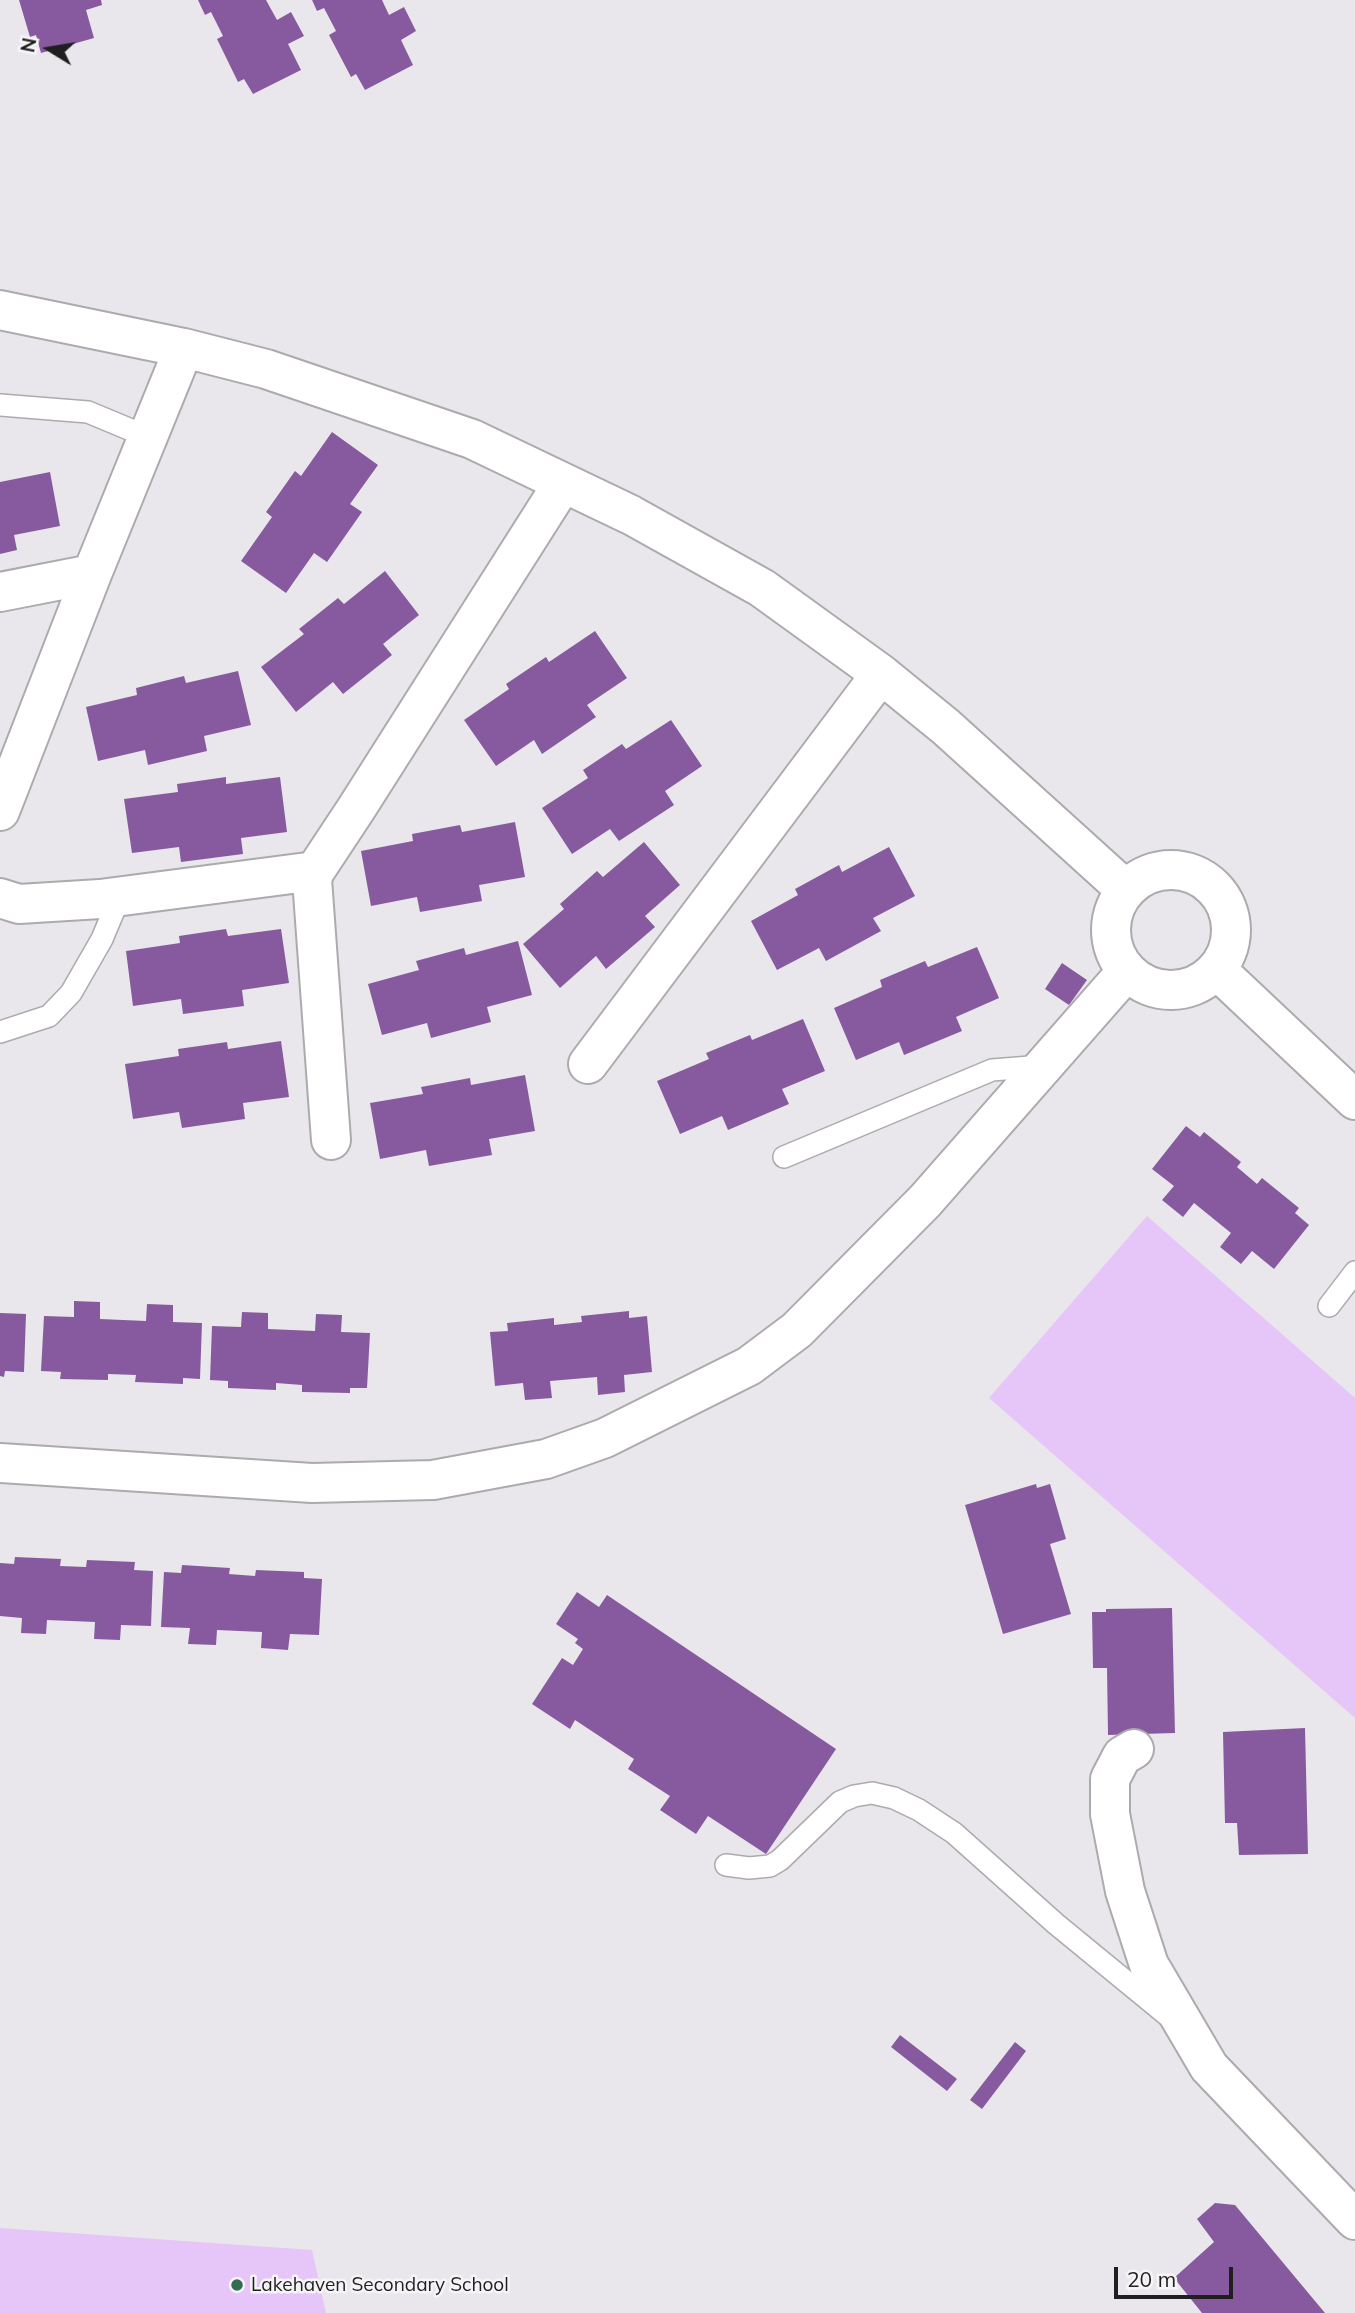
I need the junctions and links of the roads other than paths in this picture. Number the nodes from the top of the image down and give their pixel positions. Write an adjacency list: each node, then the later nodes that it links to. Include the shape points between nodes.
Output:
1 (0, 310): 2 (street)
2 (184, 348): 4 (street); 5 (street, via 266,369 472,439)
3 (0, 405): 4 (lane, via 88,412)
4 (148, 441): 6 (street)
5 (563, 483): 8 (street, via 762,588); 10 (street)
6 (92, 574): 7 (street); 9 (street)
7 (0, 592)
8 (881, 674): 11 (street); 17 (street)
9 (0, 811)
10 (315, 870): 12 (street); 20 (street, via 311,890)
11 (1126, 890): 14 (street, via 1162,871 1183,871 1218,892 1231,931 1227,952); 15 (street, via 1116,905 1112,940)
12 (120, 896): 13 (street, via 19,904); 16 (lane, via 71,993 50,1016)
13 (0, 898)
14 (1216, 970): 15 (street, via 1201,983 1163,990 1143,984); 19 (street)
15 (1127, 971): 18 (street)
16 (0, 1032)
17 (588, 1064)
18 (1045, 1066): 21 (lane, via 992,1070); 24 (street, via 925,1201 797,1330 749,1366 606,1438 546,1459 433,1480 312,1483)
19 (1355, 1100)
20 (331, 1140)
21 (784, 1157)
22 (1355, 1272): 23 (lane)
23 (1329, 1306)
24 (0, 1463)
25 (1134, 1749): 27 (street, via 1115,1766 1109,1793 1125,1891 1149,1965)
26 (726, 1865): 27 (lane, via 770,1866 841,1802 872,1793 894,1798 954,1833)
27 (1190, 2034): 28 (street, via 1209,2067)
28 (1355, 2220)

